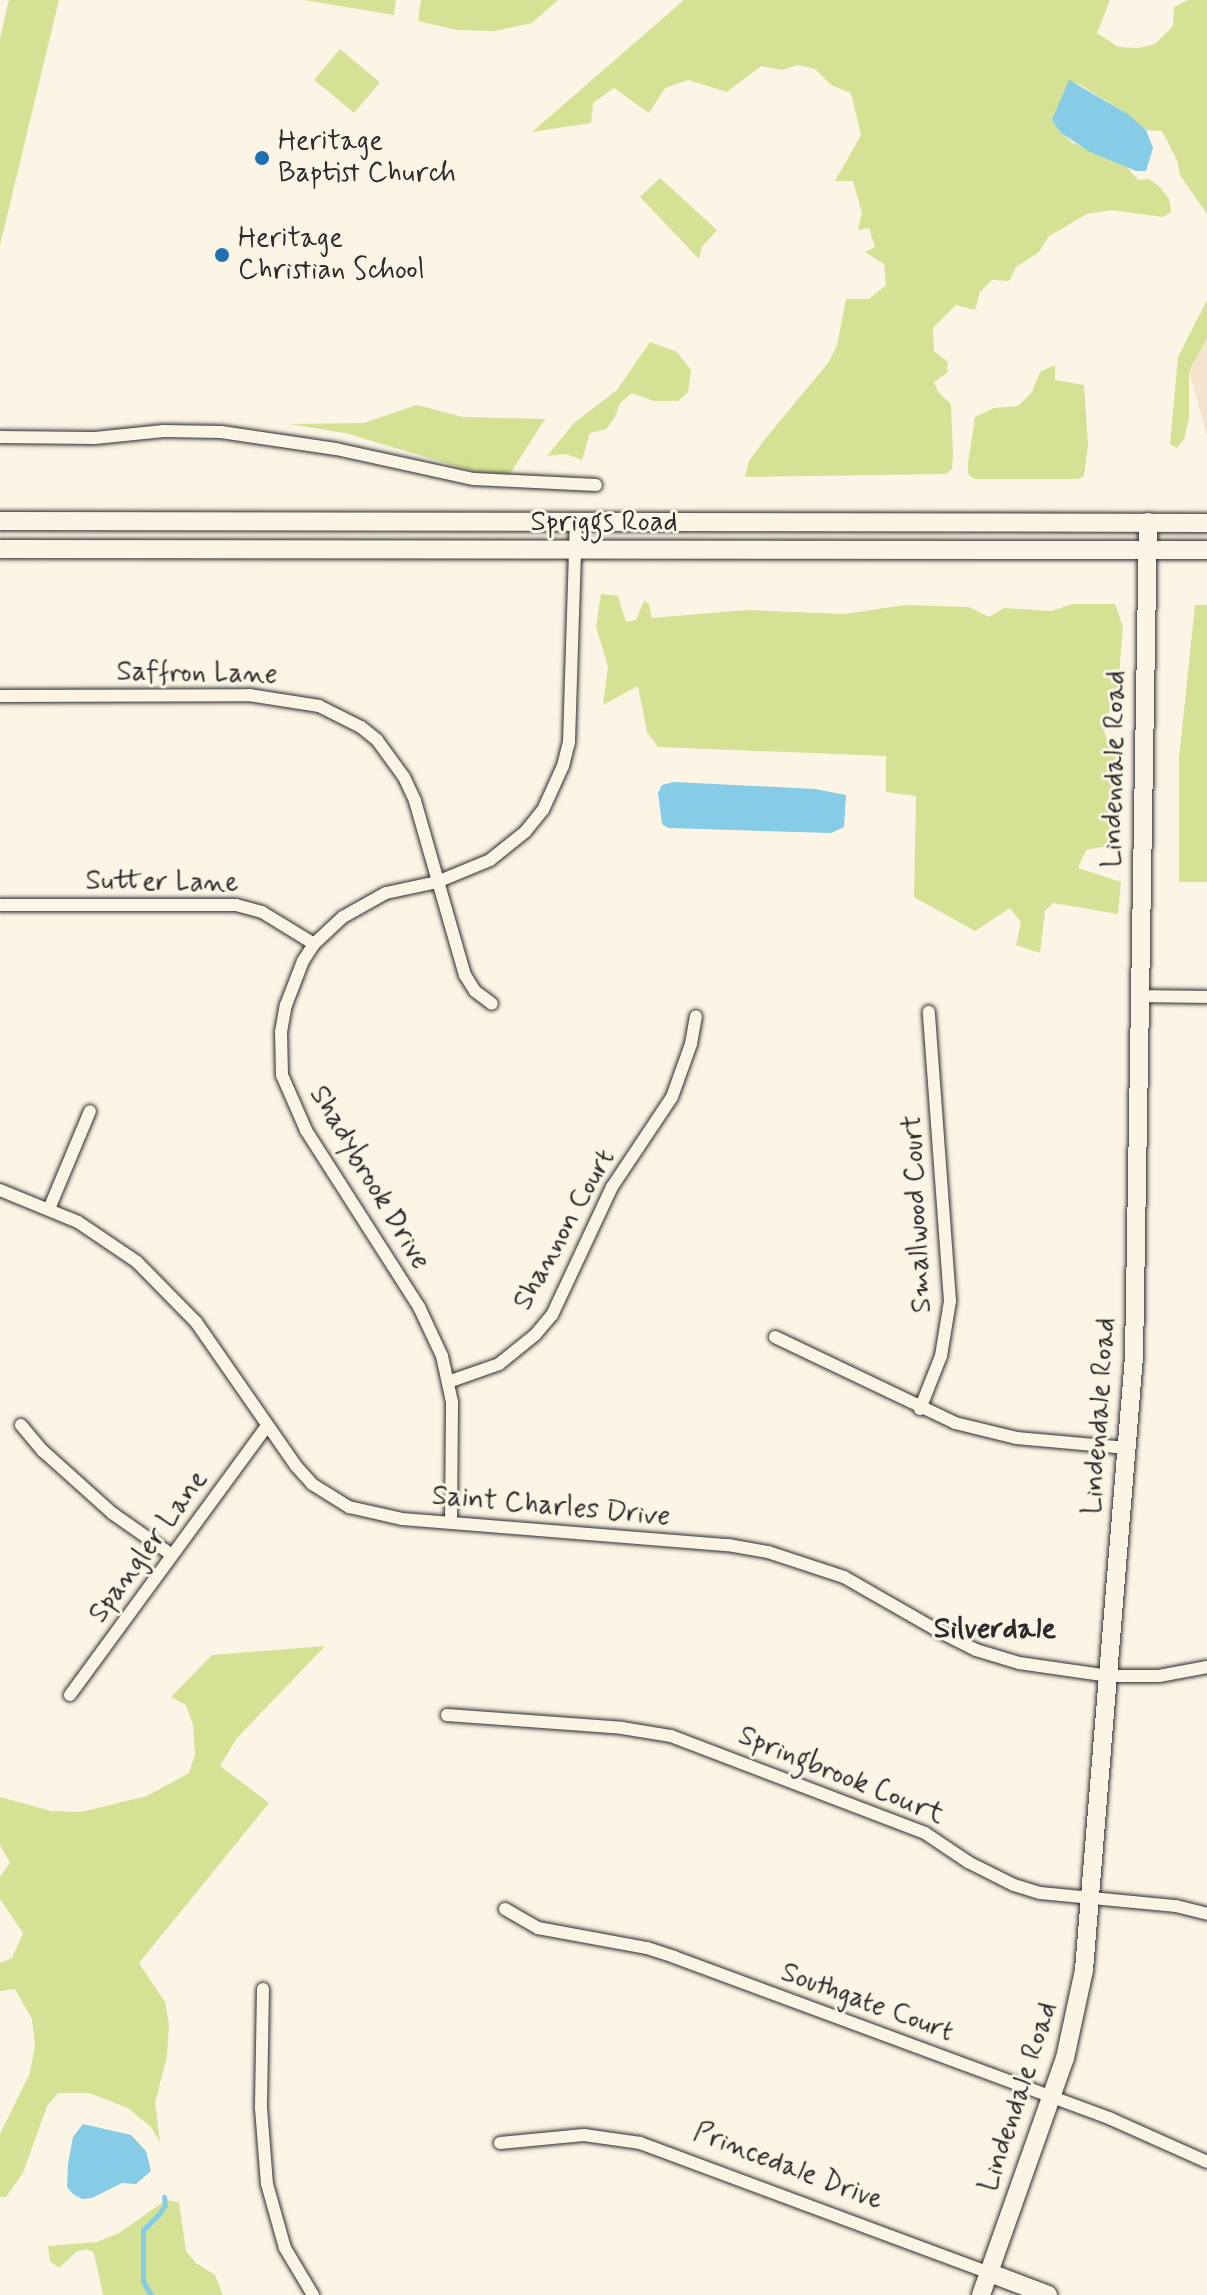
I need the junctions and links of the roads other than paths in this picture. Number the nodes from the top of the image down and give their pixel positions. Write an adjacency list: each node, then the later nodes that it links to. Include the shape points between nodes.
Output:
1 (0, 437): 2 (street, Spriggs Road, via 221,432 336,449 474,479)
2 (596, 485)
3 (0, 521): 4 (main road, Spriggs Road)
4 (576, 522): 5 (main road, Spriggs Road); 9 (street, Shadybrook Drive)
5 (1148, 522): 6 (main road, Spriggs Road); 10 (main road, Lindendale Road)
6 (1207, 523)
7 (0, 549): 9 (main road, Spriggs Road)
8 (1207, 550): 10 (main road, Spriggs Road)
9 (575, 551): 10 (main road, Spriggs Road); 12 (street, Shadybrook Drive, via 572,714 563,766 552,793 511,846 465,873)
10 (1147, 551): 15 (main road, Lindendale Road)
11 (0, 696): 12 (street, Saffron Lane, via 249,695 298,700 340,715 377,740 404,777)
12 (437, 882): 14 (street, Shadybrook Drive, via 363,903); 17 (street, Saffron Lane, via 465,975)
13 (0, 905): 14 (street, Sutter Lane, via 236,905 290,926)
14 (314, 944): 24 (street, Shadybrook Drive, via 286,1005 282,1075 306,1130 432,1331)
15 (1138, 996): 16 (street); 28 (main road, Lindendale Road, via 1134,1357)
16 (1207, 997)
17 (492, 1004)
18 (929, 1012): 25 (street, Smallwood Court, via 950,1301 943,1349)
19 (696, 1016): 24 (street, Shannon Court, via 672,1097 612,1187 552,1315 499,1364)
20 (90, 1111): 22 (street)
21 (0, 1190): 22 (street, Saint Charles Drive)
22 (49, 1209): 27 (street, Saint Charles Drive, via 109,1240 167,1290 222,1356)
23 (775, 1337): 25 (street)
24 (448, 1382): 29 (street, Shadybrook Drive, via 453,1422)
25 (920, 1409): 28 (street, via 989,1433)
26 (21, 1425): 30 (street, via 112,1513)
27 (266, 1427): 29 (street, Saint Charles Drive, via 312,1484 349,1507 385,1517); 30 (street, Spangler Lane)
28 (1127, 1448): 32 (main road, Lindendale Road)
29 (451, 1522): 32 (street, Saint Charles Drive, via 768,1552 844,1577 976,1650 1019,1663)
30 (172, 1555): 33 (street, Spangler Lane)
31 (1207, 1667): 32 (street, Saint Charles Drive, via 1159,1676)
32 (1109, 1676): 35 (main road, Lindendale Road)
33 (70, 1695)
34 (447, 1715): 35 (street, Springbrook Court, via 671,1736 925,1833 1014,1885)
35 (1091, 1897): 37 (street, Springbrook Court); 39 (main road, Lindendale Road, via 1077,2014)
36 (505, 1909): 39 (street, Southgate Court, via 538,1928 674,1957)
37 (1207, 1914)
38 (263, 1989): 43 (street, via 261,2108 267,2184 285,2248)
39 (1052, 2097): 41 (street, Southgate Court); 42 (main road, Lindendale Road)
40 (500, 2143): 42 (street, Princedale Drive, via 584,2135 640,2143)
41 (1207, 2162)
42 (990, 2273): 44 (main road, Lindendale Road); 45 (main road, Princedale Drive)
43 (313, 2295)
44 (981, 2295)
45 (1048, 2295)

